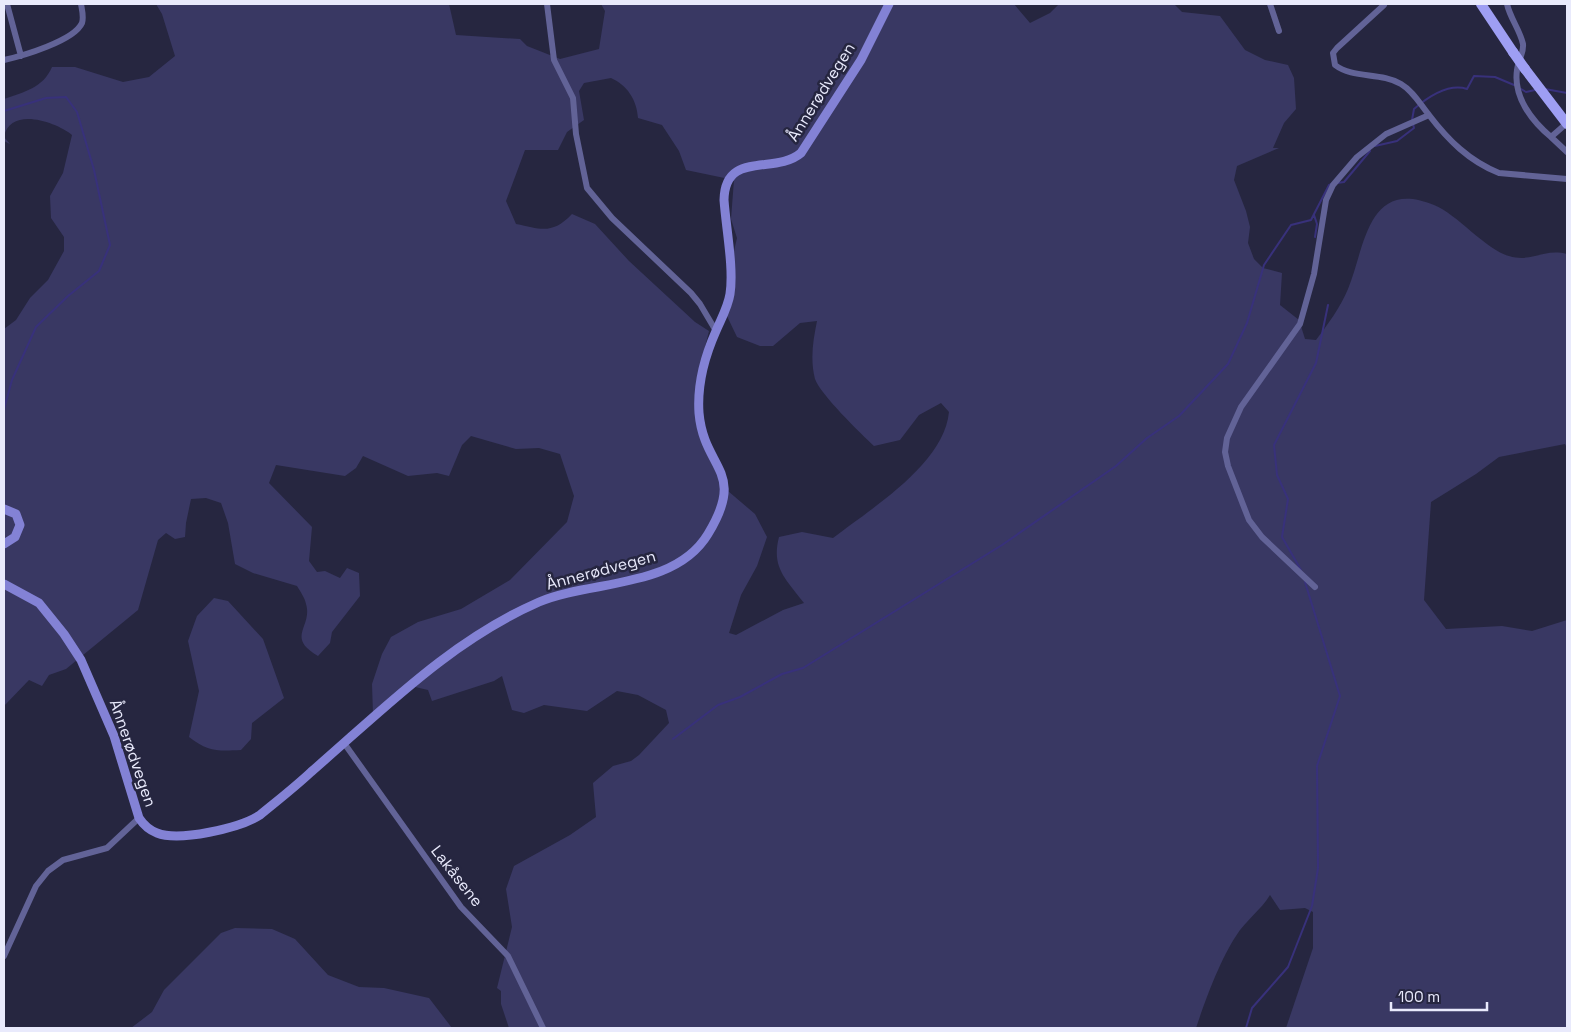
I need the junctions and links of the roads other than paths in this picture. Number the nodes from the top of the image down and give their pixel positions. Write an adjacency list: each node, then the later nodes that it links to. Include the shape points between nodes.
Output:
1 (7, 4): 10 (street)
2 (81, 4): 10 (street, via 83,18 76,31 36,52)
3 (547, 4): 17 (street, via 554,60 573,98 576,134 587,188 612,218 691,293)
4 (889, 4): 17 (main road, Ånnerødvegen, via 861,60 801,154 790,161 743,168 730,178 724,194 730,295)
5 (1270, 4): 9 (street)
6 (1481, 4): 13 (main road, bridge)
7 (1507, 4): 14 (street, via 1524,46 1516,74 1520,96 1536,124)
8 (1384, 5): 12 (street, via 1337,48 1333,62 1346,71 1402,84 1416,96)
9 (1279, 31)
10 (21, 56): 11 (street)
11 (4, 60)
12 (1429, 115): 16 (street, via 1454,144 1488,169 1498,173); 21 (street, via 1386,134 1357,157 1333,185 1326,200 1314,274 1300,324 1246,399 1227,438 1228,466 1249,520 1262,537)
13 (1567, 123): 14 (street)
14 (1551, 137): 15 (street)
15 (1567, 152)
16 (1567, 180)
17 (716, 331): 22 (main road, Ånnerødvegen, via 701,373 699,414 702,429 724,476 726,489 712,527 696,550 656,572 559,595 506,618 441,659)
18 (4, 509): 19 (main road, via 16,514 20,525 15,537)
19 (4, 544)
20 (4, 584): 23 (main road, Ånnerødvegen, via 39,603 77,653 109,722)
21 (1314, 587)
22 (344, 743): 23 (main road, Ånnerødvegen, via 260,815 237,827 169,836 150,830); 25 (street, Lakåsene, via 461,907 508,956)
23 (139, 818): 24 (street, via 107,848 63,860 48,871 33,891)
24 (4, 956)
25 (543, 1028)

